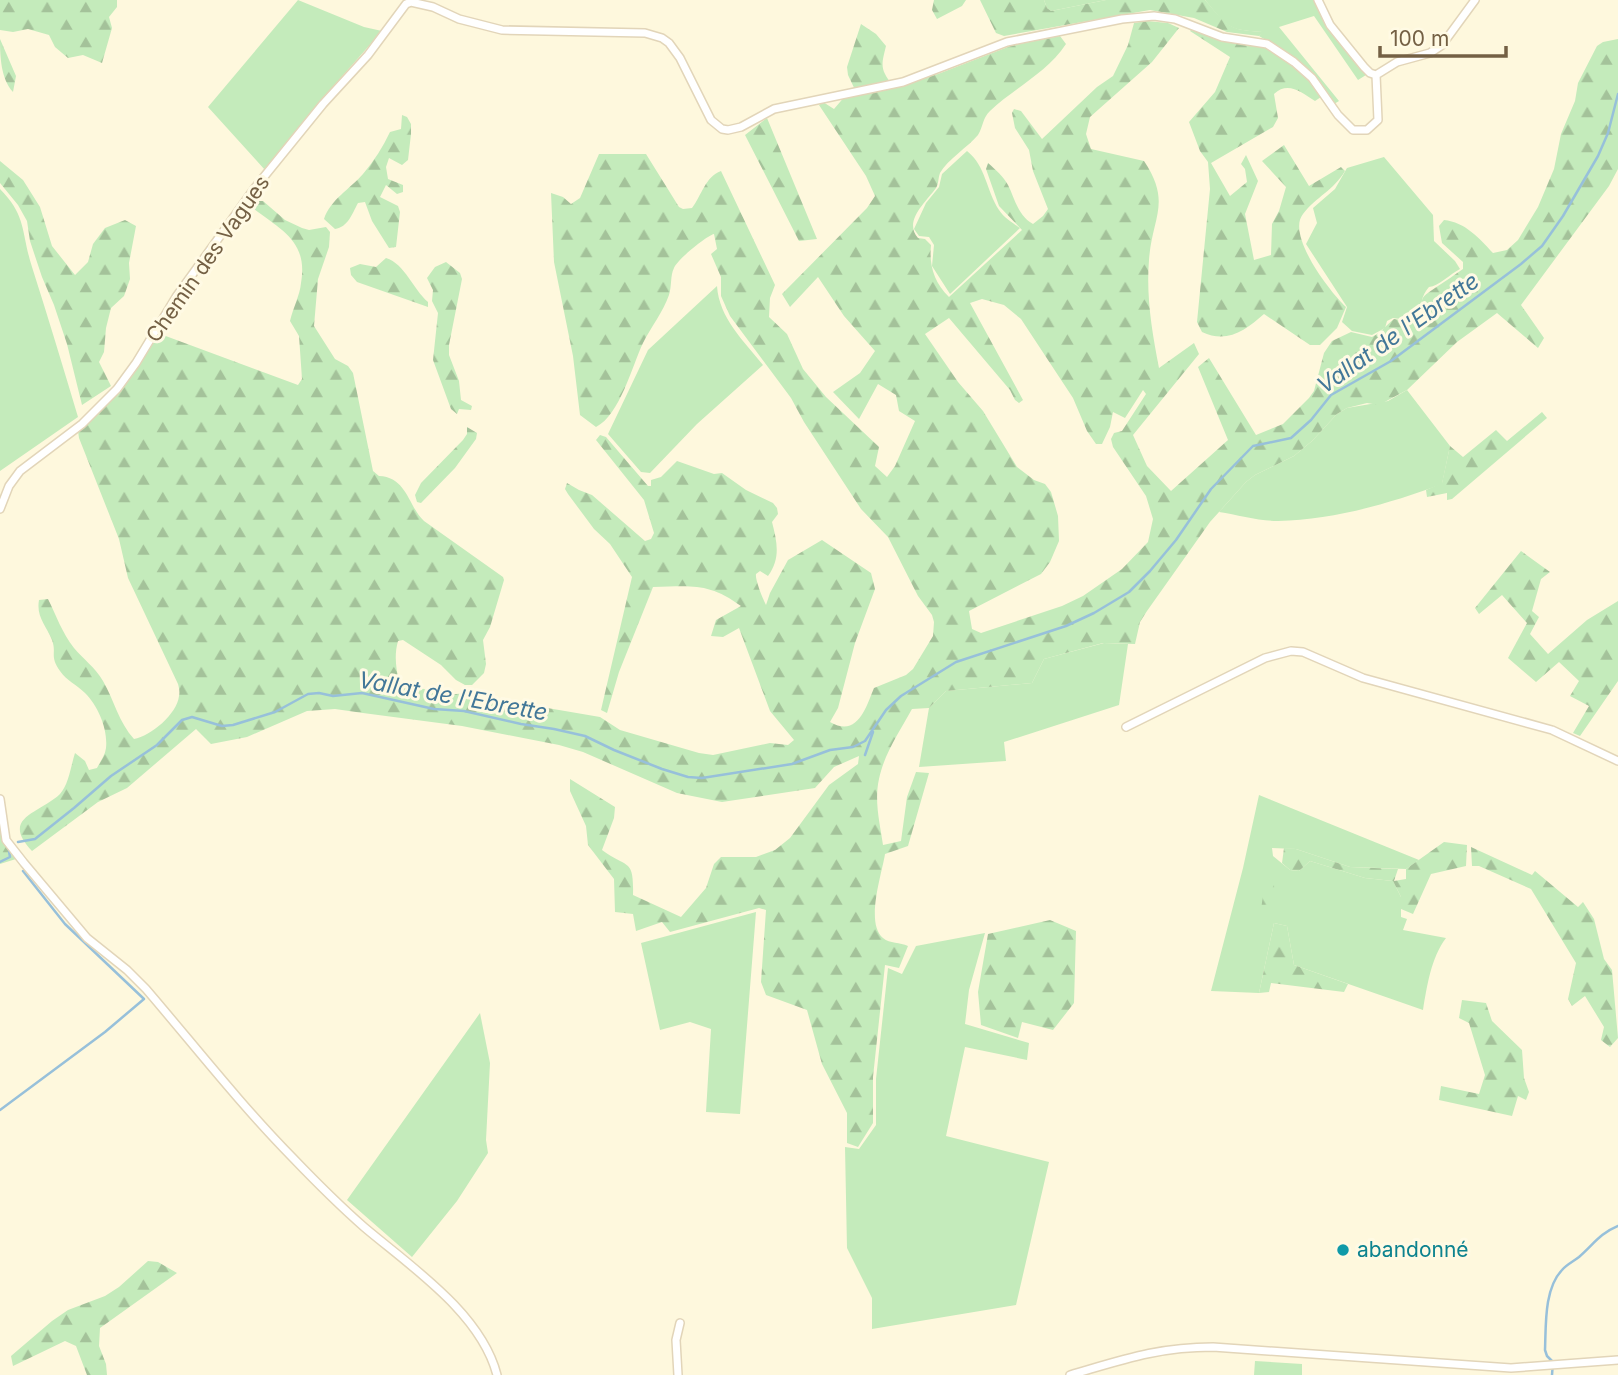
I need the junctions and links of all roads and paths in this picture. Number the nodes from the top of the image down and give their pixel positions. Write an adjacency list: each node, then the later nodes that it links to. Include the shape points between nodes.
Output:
1 (1318, 0): 4 (street, via 1330,25)
2 (1475, 0): 4 (street, via 1441,45)
3 (411, 2): 4 (street, via 502,30 645,33 662,38 680,58 711,120 728,130 774,109 903,82 1007,42 1154,16 1276,49 1312,78 1338,115 1359,132 1378,120); 5 (street, Chemin des Vagues, via 254,189 190,276 117,389 82,424 20,471)
4 (1376, 75)
5 (0, 509)
6 (1126, 727): 7 (street, via 1265,658 1291,650 1363,678 1552,730)
7 (1618, 761)
8 (0, 799): 11 (street, via 6,840 65,915 146,989 307,1173 442,1292 477,1335)
9 (680, 1323): 12 (street)
10 (1618, 1360): 13 (street, via 1511,1368 1180,1347)
11 (496, 1375)
12 (678, 1375)
13 (1070, 1375)

